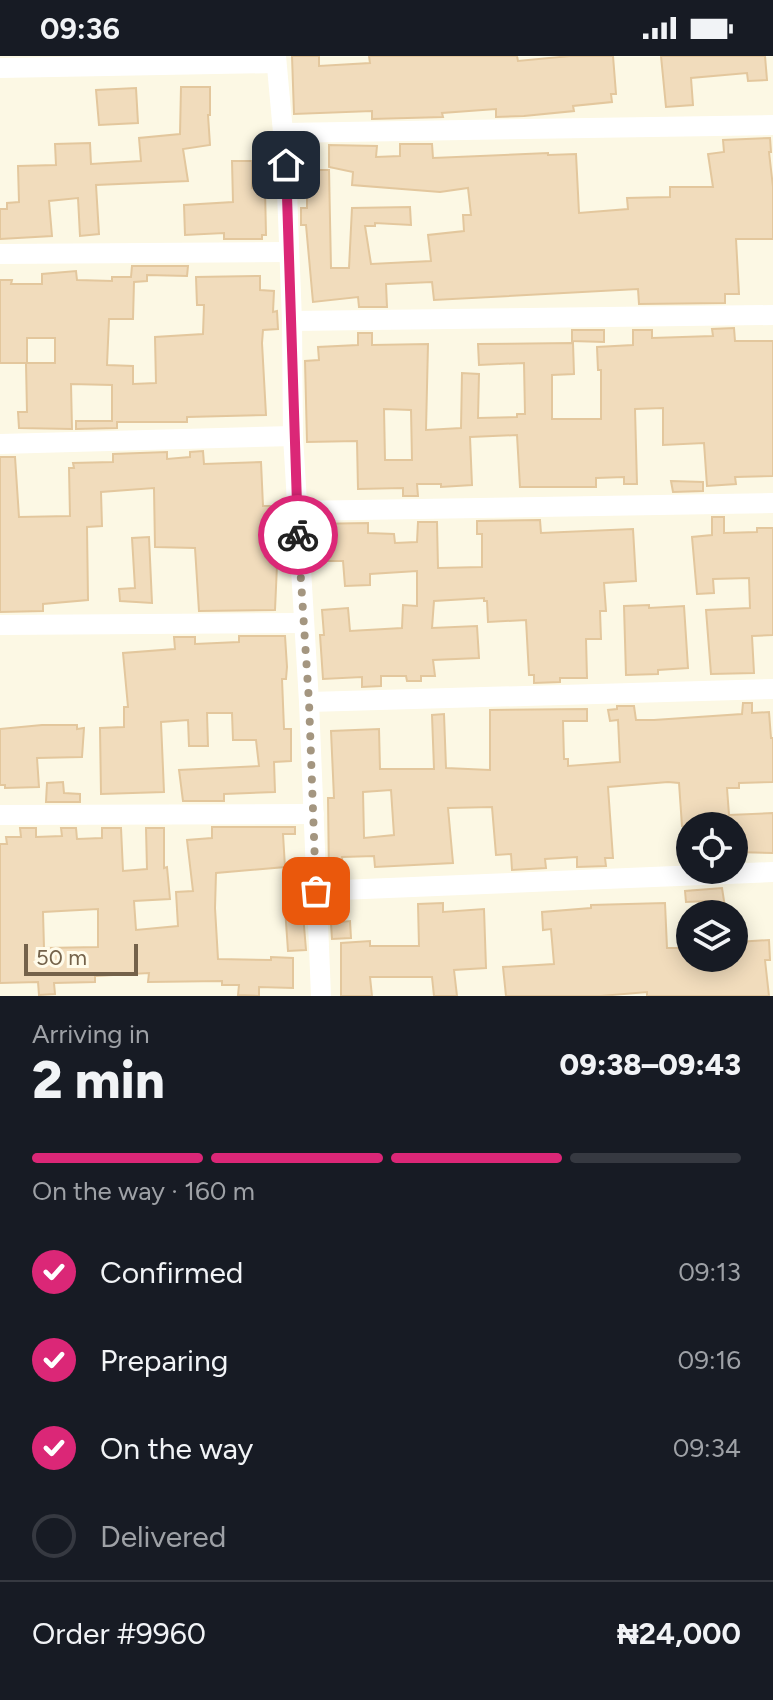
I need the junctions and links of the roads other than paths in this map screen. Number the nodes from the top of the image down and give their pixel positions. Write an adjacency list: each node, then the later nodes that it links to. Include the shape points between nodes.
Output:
1 (276, 59): 2 (street); 4 (street)
2 (0, 68)
3 (773, 125): 4 (street)
4 (283, 133): 5 (street)
5 (289, 252): 6 (street); 8 (street)
6 (0, 254)
7 (773, 315): 8 (street)
8 (292, 321): 9 (street)
9 (293, 436): 10 (street); 12 (street)
10 (0, 444)
11 (773, 503): 12 (street)
12 (296, 511): 13 (street)
13 (303, 623): 14 (street); 16 (street)
14 (0, 625)
15 (773, 689): 16 (street)
16 (309, 702): 17 (street)
17 (314, 814): 18 (street); 20 (street)
18 (0, 815)
19 (773, 872): 20 (street)
20 (316, 891): 21 (street)
21 (321, 996)

